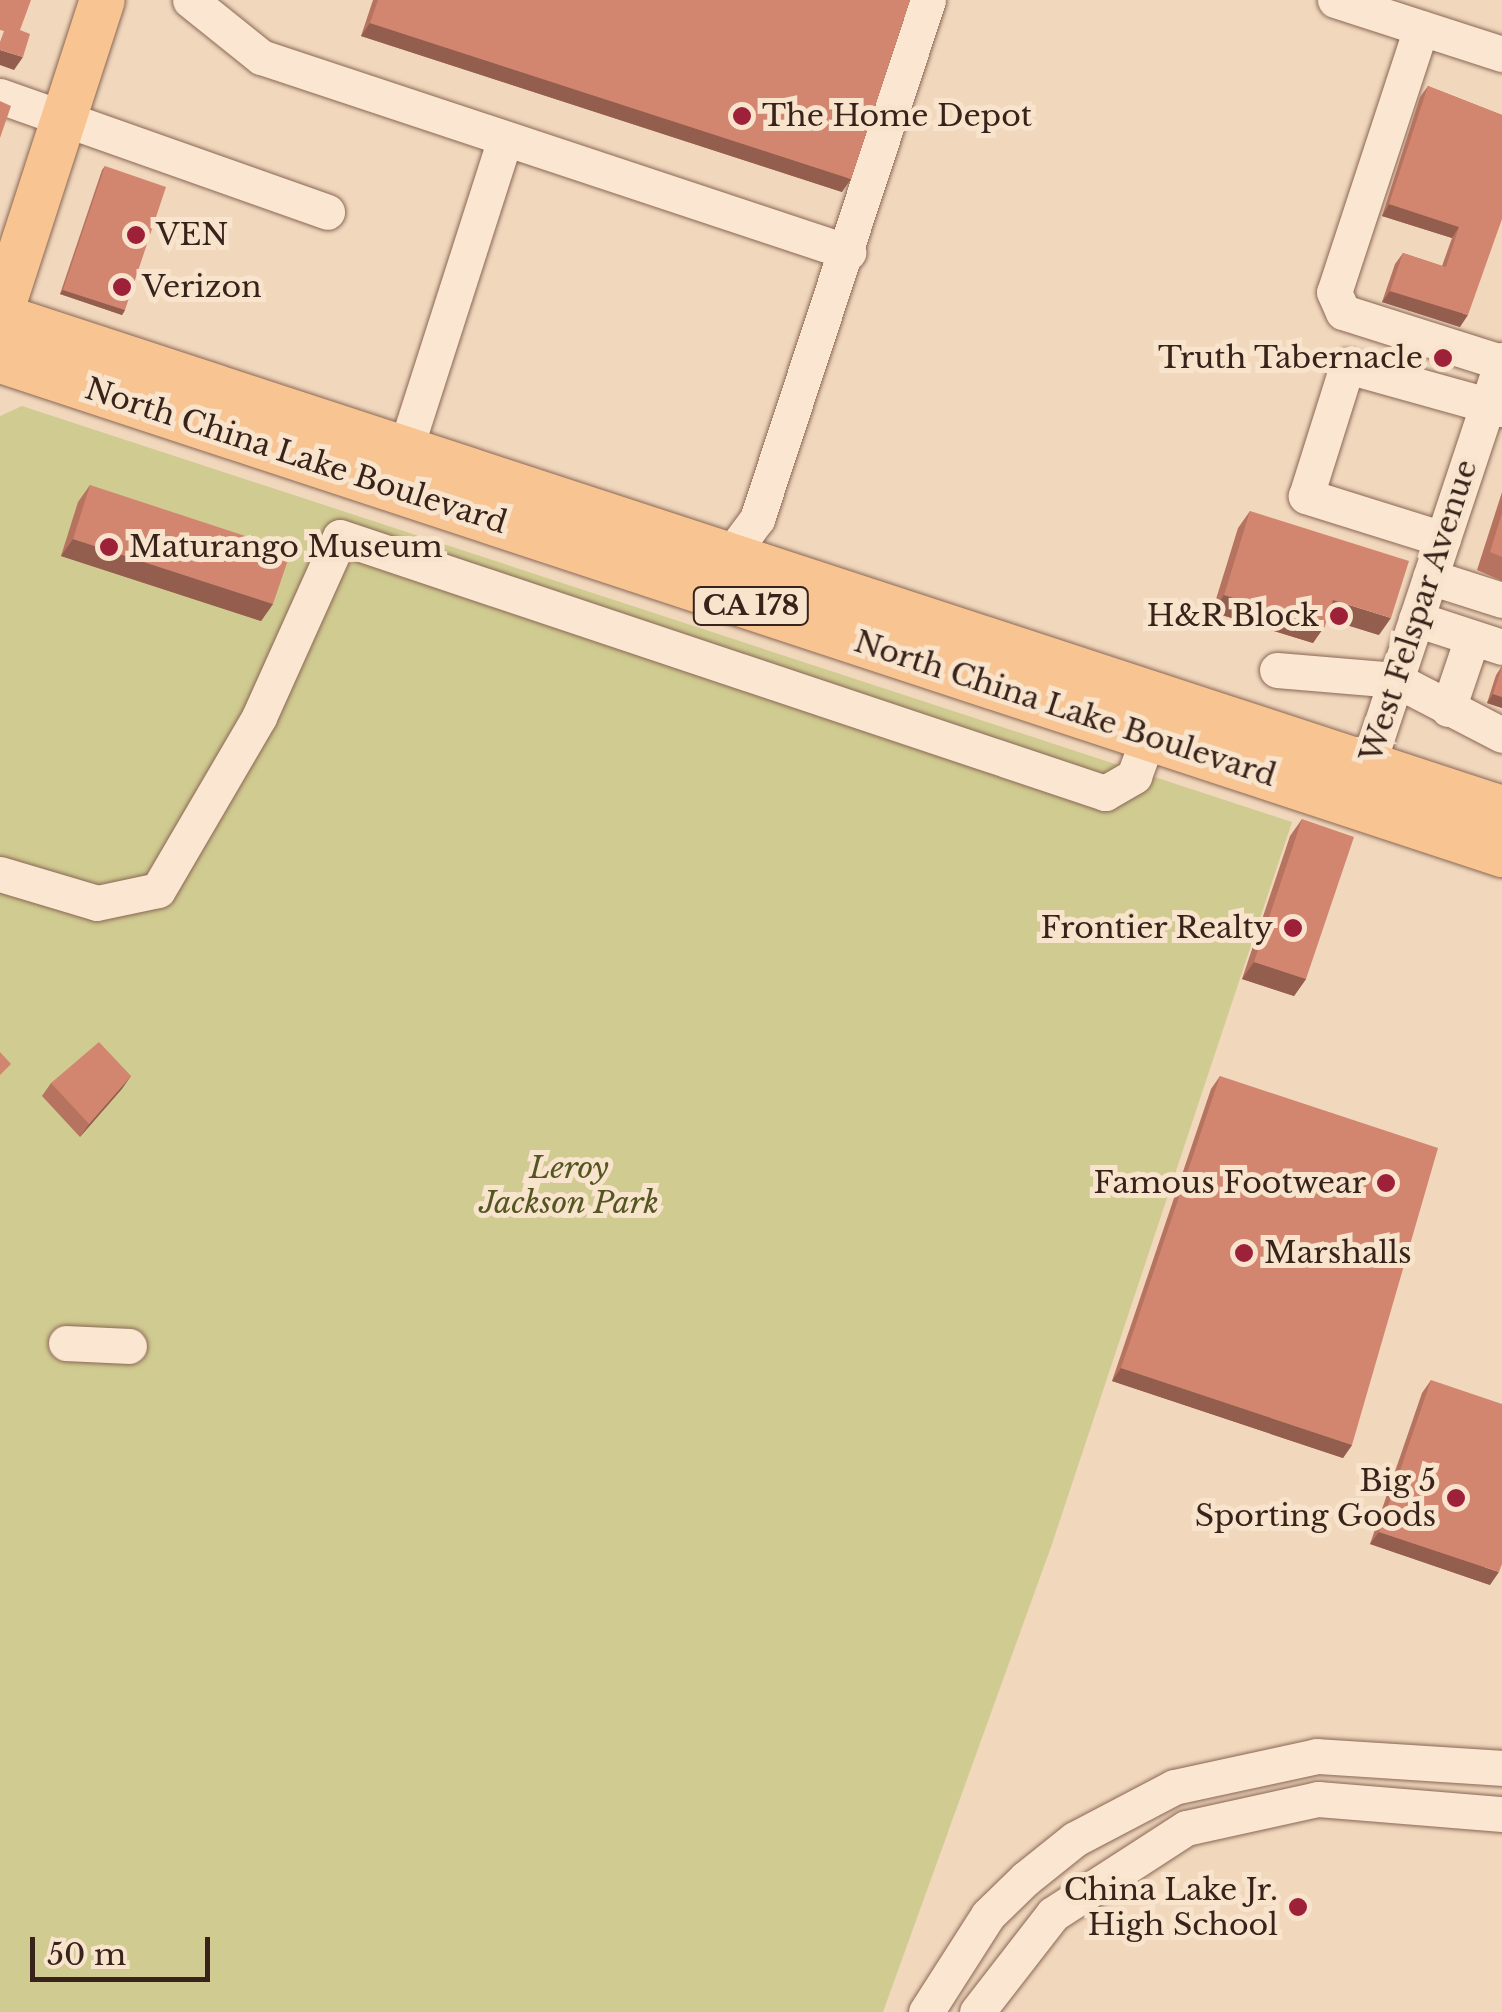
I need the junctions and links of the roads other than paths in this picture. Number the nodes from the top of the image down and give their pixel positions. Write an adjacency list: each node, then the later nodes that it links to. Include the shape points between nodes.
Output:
1 (102, 0): 8 (main road)
2 (928, 0): 11 (street)
3 (1334, 0): 5 (street)
4 (192, 1): 9 (street, via 261,57)
5 (1421, 28): 6 (street); 14 (street, via 1334,292 1343,312)
6 (1502, 54)
7 (0, 96): 8 (street)
8 (64, 118): 10 (street); 12 (main road)
9 (505, 138): 11 (street); 16 (street)
10 (327, 212)
11 (848, 252): 19 (street, via 757,519)
12 (0, 314): 16 (main road, North China Lake Boulevard / CA 178)
13 (0, 360): 17 (main road, North China Lake Boulevard / CA 178)
14 (1502, 361): 15 (street, West Felspar Avenue)
15 (1495, 407): 18 (street, West Felspar Avenue); 18 (street, via 1347,366 1306,496)
16 (406, 447): 19 (main road, North China Lake Boulevard / CA 178)
17 (522, 530): 19 (main road, via 587,528 709,572); 28 (main road, North China Lake Boulevard / CA 178)
18 (1442, 539): 20 (street, West Felspar Avenue)
19 (731, 554): 29 (main road, North China Lake Boulevard / CA 178)
20 (1430, 577): 21 (street); 22 (street, West Felspar Avenue)
21 (1502, 600)
22 (1416, 619): 23 (street); 25 (street, West Felspar Avenue)
23 (1487, 643): 26 (street)
24 (1277, 670): 25 (street)
25 (1396, 680): 26 (street); 29 (street, West Felspar Avenue)
26 (1448, 709): 27 (street)
27 (1502, 735)
28 (1148, 738): 29 (main road, North China Lake Boulevard / CA 178); 32 (street, via 1134,776 1105,793 340,538 258,717 158,890 97,903)
29 (1361, 785): 30 (main road, North China Lake Boulevard / CA 178); 31 (main road, North China Lake Boulevard / CA 178)
30 (1502, 808)
31 (1502, 854)
32 (0, 874)
33 (66, 1343): 34 (street)
34 (129, 1346)
35 (1502, 1768): 37 (street, via 1317,1756 1174,1787 1076,1839 1024,1879 988,1915)
36 (1502, 1814): 38 (street, via 1318,1800 1186,1828 1053,1914)
37 (926, 2012)
38 (977, 2012)

